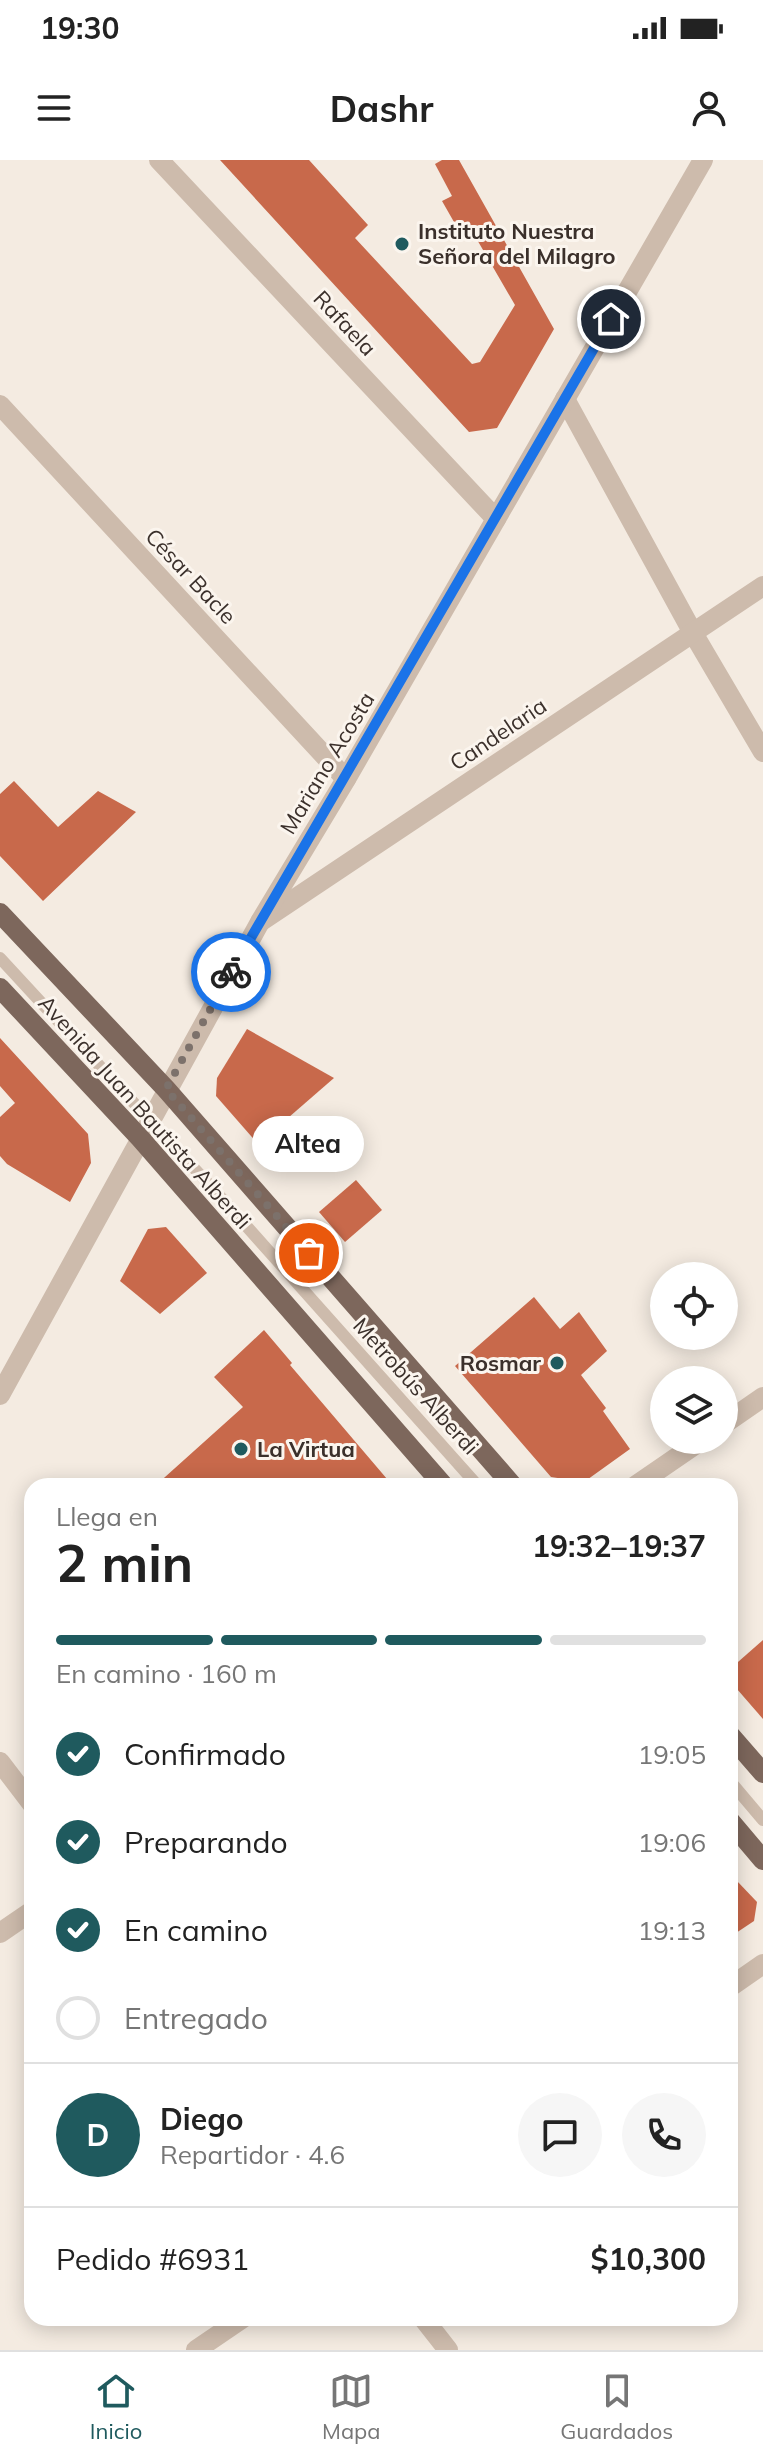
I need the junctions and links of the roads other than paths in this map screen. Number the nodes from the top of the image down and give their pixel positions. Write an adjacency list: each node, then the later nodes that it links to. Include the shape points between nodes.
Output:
1 (159, 160): 5 (street, Rafaela)
2 (703, 160): 3 (street, Mariano Acosta)
3 (565, 399): 5 (street, Mariano Acosta); 7 (street)
4 (0, 405): 9 (street, César Bacle)
5 (496, 519): 9 (street, Mariano Acosta)
6 (763, 586): 7 (street, Candelaria)
7 (693, 633): 8 (street); 11 (street, Candelaria)
8 (763, 752)
9 (346, 779): 11 (street, Mariano Acosta)
10 (0, 913): 14 (main road, Avenida Juan Bautista Alberdi)
11 (260, 922): 14 (street, Mariano Acosta)
12 (0, 958): 15 (lane, Metrobús Alberdi)
13 (0, 988): 16 (main road, Avenida Juan Bautista Alberdi)
14 (166, 1089): 15 (street, Mariano Acosta); 23 (main road, Avenida Juan Bautista Alberdi)
15 (150, 1119): 16 (street, Mariano Acosta); 22 (lane, Metrobús Alberdi)
16 (140, 1138): 17 (street, Mariano Acosta); 21 (main road, Avenida Juan Bautista Alberdi)
17 (0, 1395)
18 (763, 1397): 19 (street)
19 (738, 1414)
20 (682, 1454): 24 (street)
21 (437, 1478)
22 (471, 1478)
23 (506, 1478)
24 (647, 1478)
25 (738, 1744): 27 (main road)
26 (0, 1762): 29 (street)
27 (763, 1773)
28 (738, 1790): 30 (lane)
29 (24, 1794)
30 (763, 1820)
31 (738, 1830): 32 (main road)
32 (763, 1860)
33 (24, 1916): 34 (street)
34 (0, 1933)
35 (763, 1964): 36 (street)
36 (738, 1981)
37 (231, 2326): 39 (street)
38 (429, 2326): 40 (street)
39 (196, 2350)
40 (448, 2350)

